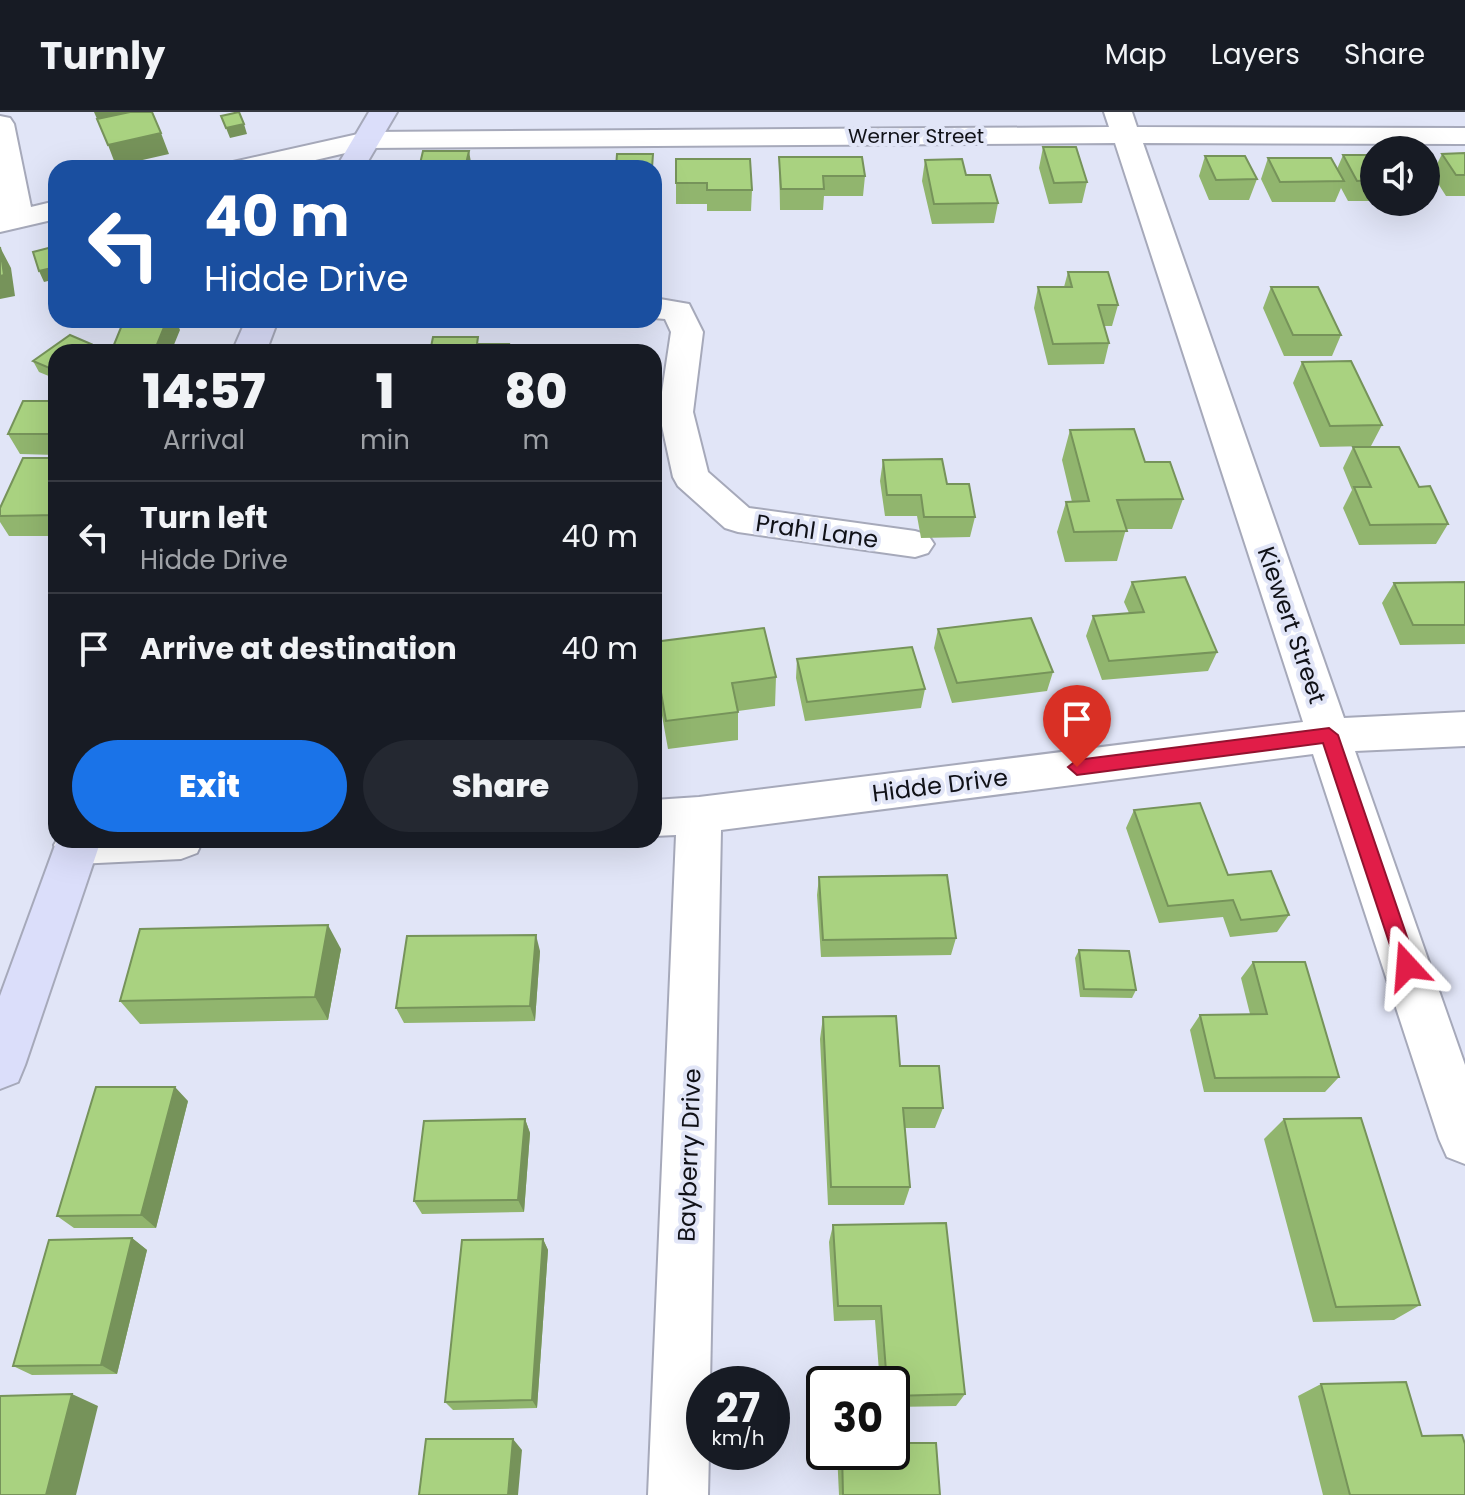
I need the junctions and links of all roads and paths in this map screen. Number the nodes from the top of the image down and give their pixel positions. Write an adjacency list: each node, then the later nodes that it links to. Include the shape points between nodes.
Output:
1 (383, 112): 5 (street)
2 (1123, 123): 4 (street, Werner Street); 5 (street, Werner Street); 13 (street, Kiewert Street)
3 (0, 124): 9 (street)
4 (1465, 136)
5 (367, 140): 6 (street, Werner Street); 7 (street)
6 (278, 160)
7 (355, 160)
8 (48, 212): 9 (street)
9 (9, 221)
10 (662, 309): 11 (street, Prahl Lane, via 678,311 687,332 676,412 691,477 738,519)
11 (915, 544)
12 (1465, 729): 13 (street, Hidde Drive)
13 (1329, 735): 14 (street, Hidde Drive); 17 (street, Kiewert Street)
14 (676, 816): 18 (street, Bayberry Drive)
15 (76, 848): 16 (street)
16 (0, 1065)
17 (1465, 1139)
18 (678, 1495)

